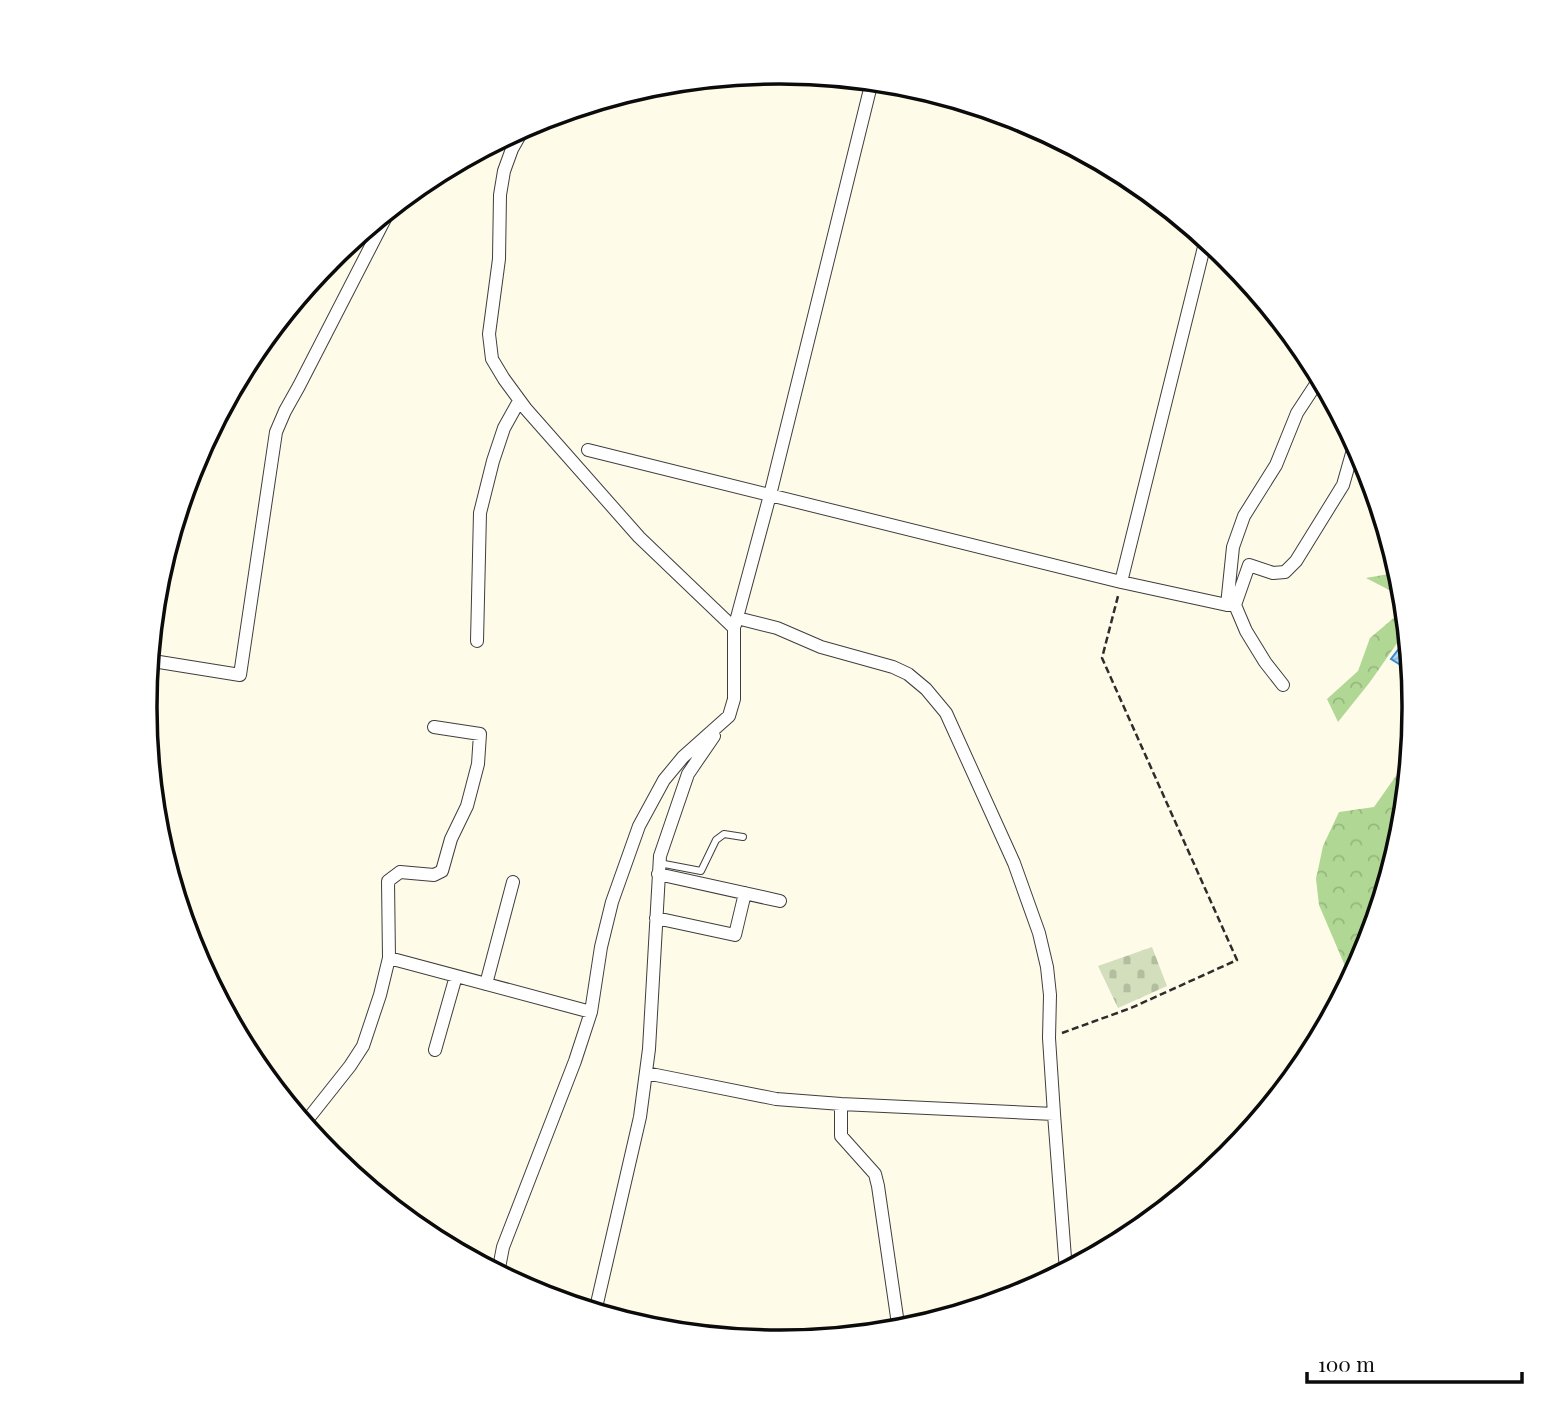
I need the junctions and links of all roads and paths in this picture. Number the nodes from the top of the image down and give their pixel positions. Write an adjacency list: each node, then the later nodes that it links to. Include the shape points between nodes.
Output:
1 (870, 91): 9 (street)
2 (516, 143): 6 (street, via 500,195 499,259 489,334 492,359)
3 (379, 231): 14 (street, via 275,432 240,675)
4 (1203, 251): 10 (street)
5 (1314, 387): 11 (street, via 1297,413 1276,465 1244,516 1233,548)
6 (520, 401): 12 (street, via 639,537); 13 (street, via 504,428 480,513)
7 (588, 450): 9 (street)
8 (1350, 459): 11 (street, via 1343,485 1296,561 1284,572 1273,573 1249,565)
9 (770, 495): 10 (street); 12 (street)
10 (1121, 582): 11 (street); 28 (path, via 1102,659 1237,960 1131,1008)
11 (1231, 605): 15 (street)
12 (736, 623): 16 (street, via 734,699); 28 (street, via 777,628 821,647 893,667 926,689 946,713 1031,909 1047,967)
13 (477, 642)
14 (158, 662)
15 (1283, 685)
16 (729, 716): 19 (street, via 688,774); 27 (street, via 664,780 639,826 612,902)
17 (434, 727): 24 (street, via 480,734 478,764 442,871 434,875 400,872 388,881)
18 (743, 837): 19 (lane, via 724,834 716,840 701,871)
19 (659, 869): 21 (street); 23 (street)
20 (513, 881): 26 (street)
21 (746, 893): 22 (street); 23 (street, via 735,935)
22 (780, 901)
23 (656, 918): 30 (street)
24 (389, 958): 25 (street); 33 (street, via 363,1046)
25 (456, 976): 26 (street); 29 (street)
26 (486, 984): 27 (street)
27 (591, 1012): 35 (street)
28 (1049, 1038): 32 (street)
29 (435, 1051)
30 (646, 1073): 31 (street, via 776,1099); 36 (street)
31 (841, 1104): 32 (street); 37 (street, via 841,1136 875,1174)
32 (1054, 1114): 34 (street)
33 (310, 1117)
34 (1065, 1261)
35 (500, 1264)
36 (597, 1303)
37 (896, 1319)

